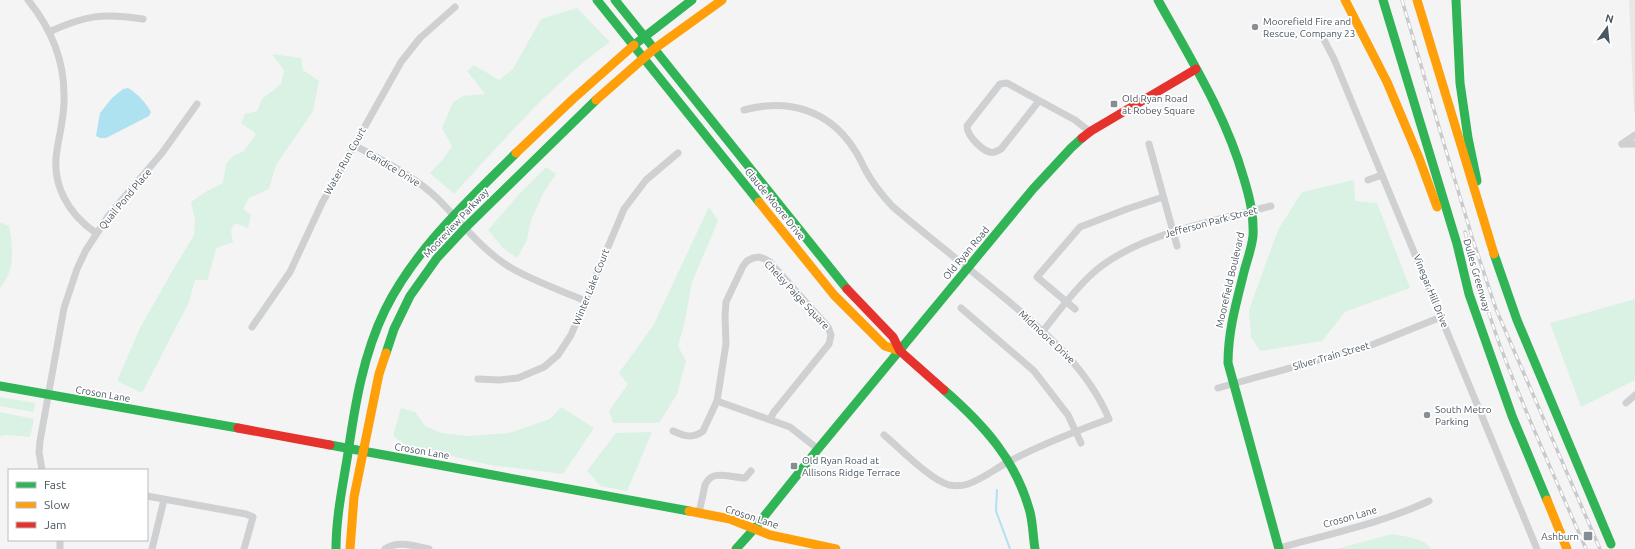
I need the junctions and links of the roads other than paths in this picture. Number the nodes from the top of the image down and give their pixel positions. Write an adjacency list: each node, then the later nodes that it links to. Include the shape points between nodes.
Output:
1 (28, 0): 13 (street)
2 (597, 0): 16 (main road, Claude Moore Drive)
3 (615, 0): 15 (main road, Claude Moore Drive)
4 (692, 0): 15 (main road, Mooreview Parkway)
5 (722, 0): 17 (main road, Mooreview Parkway)
6 (1158, 0): 19 (main road)
7 (1345, 0): 41 (main road, via 1388,82)
8 (1383, 0): 41 (main road, Dulles Greenway)
9 (1417, 0): 38 (main road, Dulles Greenway)
10 (1456, 0): 38 (main road, via 1460,83)
11 (455, 7): 27 (street, Water Run Court, via 409,50)
12 (143, 19): 13 (street, via 123,15 96,16)
13 (49, 32): 37 (street, via 60,62 64,94 56,162 60,188 69,207)
14 (1321, 34): 29 (street, Vinegar Hill Drive, via 1334,59)
15 (644, 36): 16 (main road, Mooreview Parkway); 17 (main road, Claude Moore Drive)
16 (632, 45): 18 (main road, Claude Moore Drive); 34 (main road, Mooreview Parkway, via 583,88)
17 (654, 49): 18 (main road, Mooreview Parkway); 49 (main road, Claude Moore Drive, via 844,286 893,337)
18 (643, 58): 35 (main road, Mooreview Parkway, via 604,92); 49 (main road, Claude Moore Drive, via 834,295 885,346)
19 (1196, 69): 23 (main road, Old Ryan Road); 33 (main road, Moorefield Boulevard, via 1233,143)
20 (1039, 100): 20 (street, via 1007,83 1000,84 967,126 967,132 988,151 1001,149); 23 (street, via 1080,123)
21 (197, 104): 37 (street, Quail Pond Place, via 162,153)
22 (744, 110): 40 (street, Midmoore Drive, via 784,105 808,111 825,120 845,136 876,187 892,206)
23 (1089, 132): 40 (main road, Old Ryan Road, via 1046,174)
24 (1635, 135): 26 (street, via 1622,144)
25 (1149, 144): 31 (street)
26 (1635, 144)
27 (354, 145): 34 (street, Candice Drive, via 422,185); 47 (street, Water Run Court, via 322,203 290,272)
28 (678, 153): 42 (street, Winter Lake Court, via 646,180 624,209)
29 (1382, 175): 30 (street); 46 (street, Vinegar Hill Drive)
30 (1368, 180)
31 (1163, 197): 36 (street); 43 (street, via 1080,227 1037,277)
32 (1271, 206): 33 (street, Jefferson Park Street)
33 (1253, 211): 36 (street, Jefferson Park Street); 51 (main road, Moorefield Boulevard, via 1253,237 1228,343 1228,363)
34 (453, 216): 35 (street, Candice Drive); 63 (main road, Mooreview Parkway, via 427,246 396,290 377,326 364,362)
35 (465, 228): 42 (street, Candice Drive, via 507,266); 65 (main road, Mooreview Parkway, via 437,258 400,314 379,374)
36 (1173, 232): 39 (street); 43 (street, Jefferson Park Street, via 1111,259 1094,272)
37 (96, 233): 54 (street, Quail Pond Place, via 78,266 64,308)
38 (1486, 233): 74 (main road, Dulles Greenway, via 1517,320)
39 (1177, 246)
40 (968, 268): 48 (street, Midmoore Drive); 49 (main road, Old Ryan Road)
41 (1470, 294): 86 (main road, Dulles Greenway, via 1512,416)
42 (586, 301): 50 (street, Winter Lake Court, via 564,348 544,367 518,378)
43 (1067, 301): 45 (street); 48 (street, Jefferson Park Street)
44 (961, 308): 60 (street, via 1029,365 1059,402)
45 (1075, 309)
46 (1442, 317): 51 (street, Silver Train Street, via 1369,346); 85 (street, Vinegar Hill Drive)
47 (252, 327)
48 (1043, 331): 60 (street, Midmoore Drive, via 1083,372 1109,419)
49 (900, 351): 64 (main road, Old Ryan Road); 66 (main road, Claude Moore Drive, via 984,426)
50 (478, 379)
51 (1233, 383): 53 (street, Silver Train Street); 84 (main road, Moorefield Boulevard)
52 (0, 386): 54 (main road, Croson Lane)
53 (1218, 388)
54 (48, 395): 63 (main road, Croson Lane); 67 (street, Quail Pond Place, via 39,452)
55 (1635, 395): 57 (street)
56 (717, 401): 58 (street); 58 (street, Chelsy Paige Square, via 726,344 726,302 743,266 753,258 759,257 765,259 828,327 831,335 829,344); 59 (street, Chelsy Paige Square, via 703,431 699,434 688,436)
57 (1626, 403)
58 (770, 419): 64 (street, via 790,427)
59 (673, 431)
60 (1076, 431): 62 (street); 66 (street)
61 (884, 435): 66 (street, via 931,475 951,485 969,484)
62 (1081, 443)
63 (348, 448): 65 (main road, Croson Lane); 77 (main road, Mooreview Parkway, via 339,506)
64 (818, 449): 73 (main road, Old Ryan Road)
65 (364, 451): 72 (main road, Croson Lane); 78 (main road, Mooreview Parkway, via 354,497)
66 (1010, 461): 83 (main road, Claude Moore Drive, via 1028,506)
67 (42, 469)
68 (752, 471): 72 (street, via 745,478 718,474 707,480)
69 (148, 496): 70 (street)
70 (164, 500): 75 (street); 76 (street, via 253,517)
71 (1429, 501): 84 (street, Croson Lane, via 1383,519)
72 (699, 514): 73 (main road, Croson Lane, via 730,519)
73 (754, 529): 81 (main road, Old Ryan Road); 82 (main road, Croson Lane, via 770,535)
74 (1611, 544)
75 (152, 549)
76 (244, 549)
77 (336, 549)
78 (350, 549)
79 (385, 549): 80 (street, via 400,544)
80 (429, 549)
81 (736, 549)
82 (836, 549)
83 (1034, 549)
84 (1278, 549)
85 (1537, 549)
86 (1567, 549)

